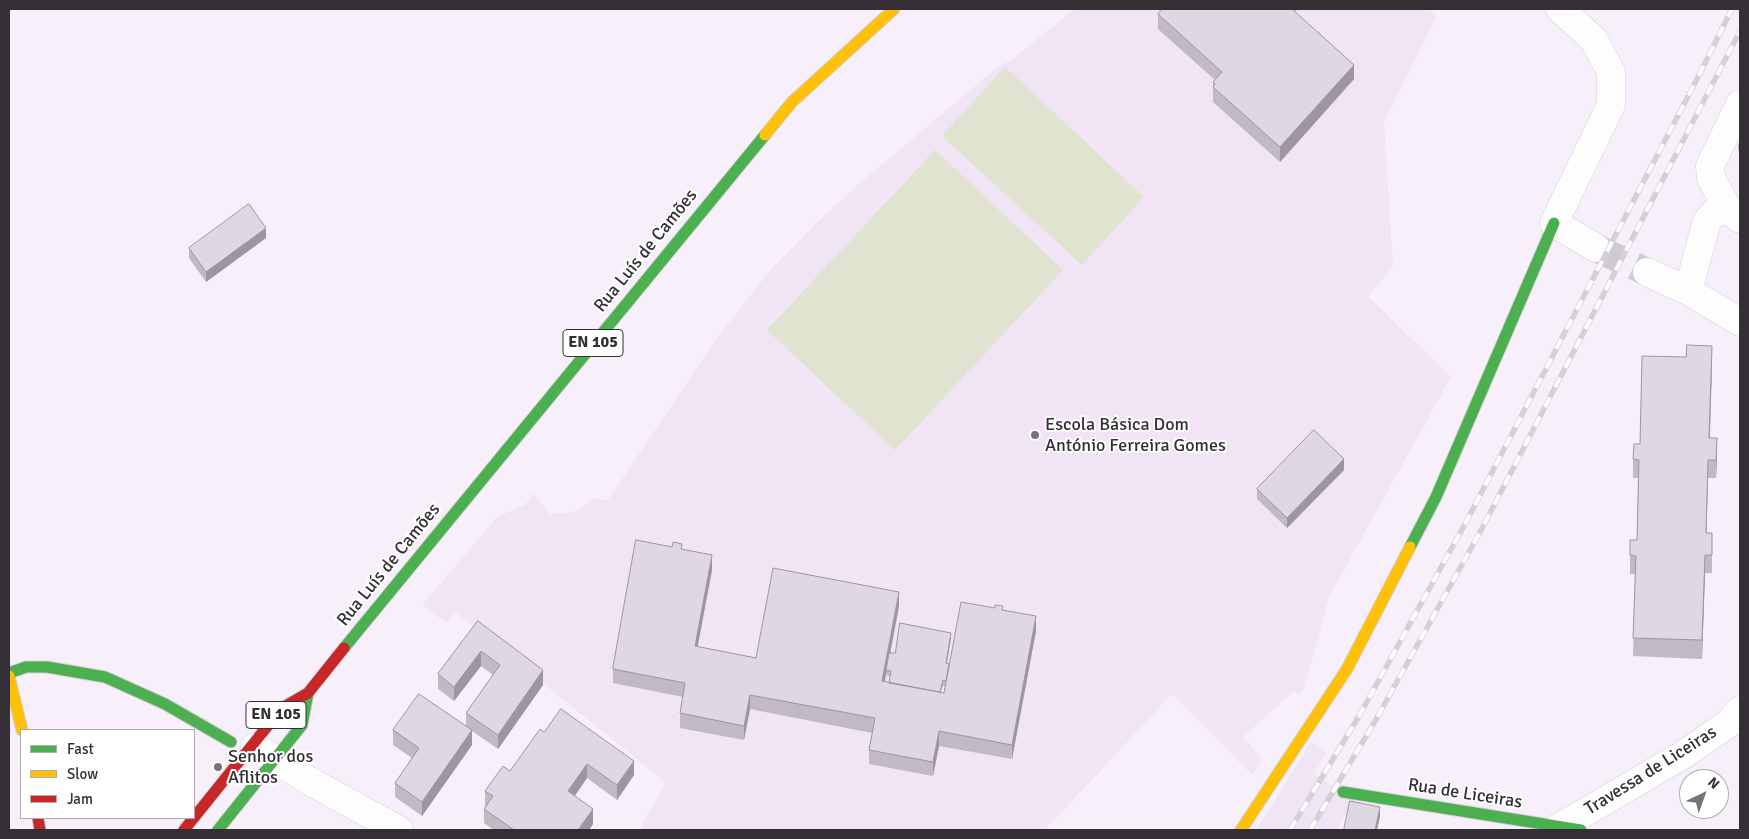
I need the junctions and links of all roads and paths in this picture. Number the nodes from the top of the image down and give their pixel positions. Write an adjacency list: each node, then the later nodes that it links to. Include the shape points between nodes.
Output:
1 (894, 9): 11 (main road, Rua Luís de Camões / EN 105, via 792,102)
2 (1560, 9): 5 (street, via 1594,40 1611,72 1611,105)
3 (1740, 104): 4 (street, via 1710,166 1712,178)
4 (1735, 215): 8 (street, via 1716,211 1707,221)
5 (1554, 223): 6 (street); 24 (main road, via 1436,497 1383,600 1347,669)
6 (1596, 248)
7 (1647, 272): 8 (street)
8 (1688, 291): 9 (street)
9 (1737, 315)
10 (9, 674): 13 (main road); 14 (main road, via 26,667 47,667 105,677)
11 (308, 693): 14 (main road, Rua Luís de Camões / EN 105, via 282,708); 15 (main road, Rua Luís de Camões / EN 105, via 302,725)
12 (1740, 710): 19 (street, Travessa de Liceiras, via 1729,723)
13 (22, 729)
14 (244, 746): 15 (street); 17 (main road, Rua Luís de Camões / EN 105); 21 (street, via 242,780)
15 (275, 759): 22 (main road, Rua Luís de Camões / EN 105); 23 (street)
16 (1343, 792): 19 (main road, Rua de Liceiras)
17 (195, 815)
18 (192, 819): 20 (main road, Rua Luís de Camões / EN 105)
19 (1570, 829)
20 (184, 830)
21 (201, 830)
22 (218, 830)
23 (399, 830)
24 (1241, 830)

